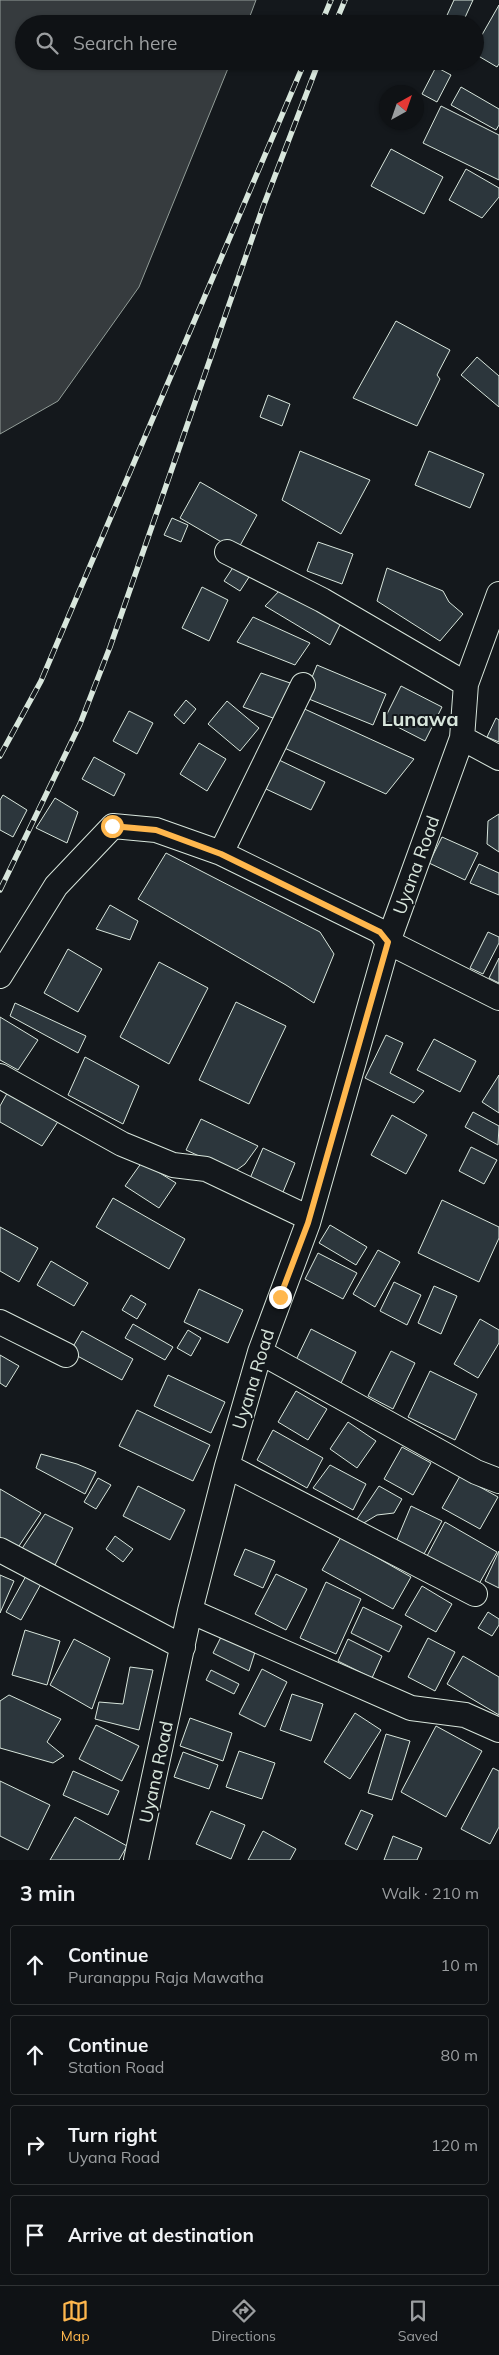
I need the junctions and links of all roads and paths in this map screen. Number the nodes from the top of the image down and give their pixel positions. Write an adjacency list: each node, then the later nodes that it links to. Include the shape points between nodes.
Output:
1 (227, 552): 3 (street, via 322,600)
2 (499, 594): 3 (street, Uyana Road)
3 (466, 684): 5 (street, Uyana Road)
4 (303, 685): 7 (street)
5 (462, 738): 6 (street); 8 (street, Uyana Road)
6 (499, 758)
7 (221, 854): 8 (street, via 380,932); 9 (street, via 156,830 112,826 56,886)
8 (388, 942): 10 (street); 12 (street, Uyana Road)
9 (0, 976)
10 (499, 998)
11 (0, 1076): 12 (street, via 122,1144 173,1165 206,1169 309,1218)
12 (308, 1223): 14 (street, Uyana Road)
13 (0, 1322): 15 (street)
14 (260, 1352): 16 (street, Uyana Road); 17 (street, via 476,1472)
15 (66, 1355)
16 (227, 1466): 19 (street); 20 (street, Uyana Road)
17 (499, 1481)
18 (0, 1550): 21 (street)
19 (475, 1594)
20 (190, 1611): 21 (street, Uyana Road); 22 (street, via 411,1708 465,1715)
21 (183, 1647): 23 (street, Uyana Road)
22 (499, 1730)
23 (136, 1860)

